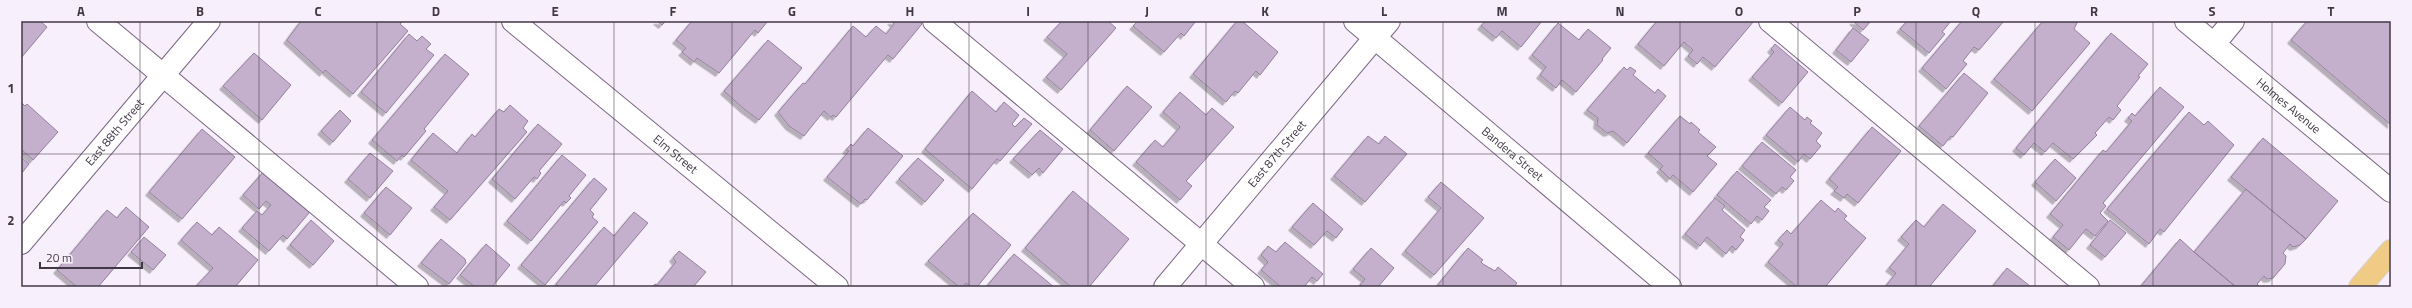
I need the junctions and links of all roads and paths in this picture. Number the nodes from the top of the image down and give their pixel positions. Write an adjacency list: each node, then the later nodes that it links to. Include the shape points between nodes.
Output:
1 (98, 21): 12 (street)
2 (209, 21): 12 (street, East 88th Street)
3 (513, 21): 18 (street, Elm Street)
4 (934, 21): 15 (street)
5 (1355, 21): 10 (street, Bandera Street)
6 (1389, 21): 10 (street, East 87th Street)
7 (1770, 21): 22 (street)
8 (2186, 21): 11 (street, Holmes Avenue)
9 (2233, 21): 11 (street)
10 (1375, 38): 15 (street, East 87th Street); 21 (street, Bandera Street)
11 (2214, 44): 13 (street, Holmes Avenue)
12 (163, 75): 14 (street, East 88th Street); 17 (street)
13 (2391, 191)
14 (21, 244)
15 (1201, 244): 19 (street, East 87th Street); 20 (street)
16 (2391, 251): 23 (main road)
17 (417, 287)
18 (837, 287)
19 (1165, 287)
20 (1253, 287)
21 (1670, 287)
22 (2088, 287)
23 (2360, 287)

